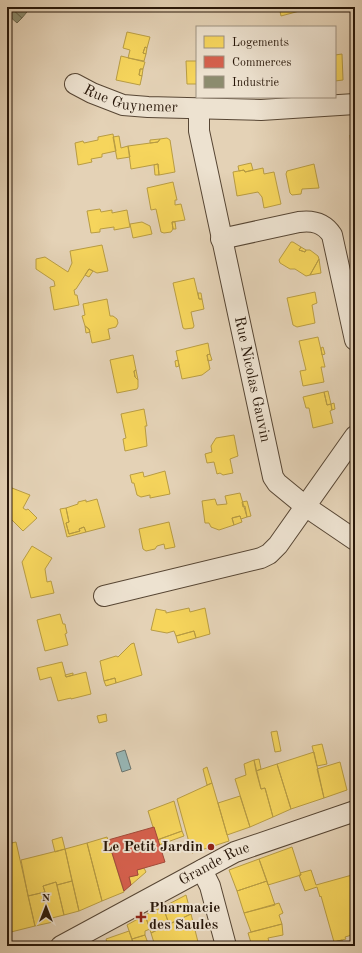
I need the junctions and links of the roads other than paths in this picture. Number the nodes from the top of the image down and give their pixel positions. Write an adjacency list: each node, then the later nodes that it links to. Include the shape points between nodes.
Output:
1 (75, 84): 3 (street, Rue Guynemer, via 123,105)
2 (355, 104): 3 (street, Rue Guynemer, via 261,110)
3 (199, 108): 4 (street, Rue Nicolas Gauvin, via 199,131)
4 (222, 239): 5 (street, via 299,222 309,221 324,226 332,235); 7 (street, Rue Nicolas Gauvin, via 273,477)
5 (355, 340)
6 (355, 436): 7 (street)
7 (305, 506): 8 (street, Rue Nicolas Gauvin); 9 (street, via 278,545 261,558)
8 (355, 540)
9 (104, 596)
10 (355, 811): 11 (street, Grande Rue, via 235,852)
11 (202, 870): 12 (street, Grande Rue); 13 (street, via 210,886)
12 (61, 946)
13 (226, 946)

